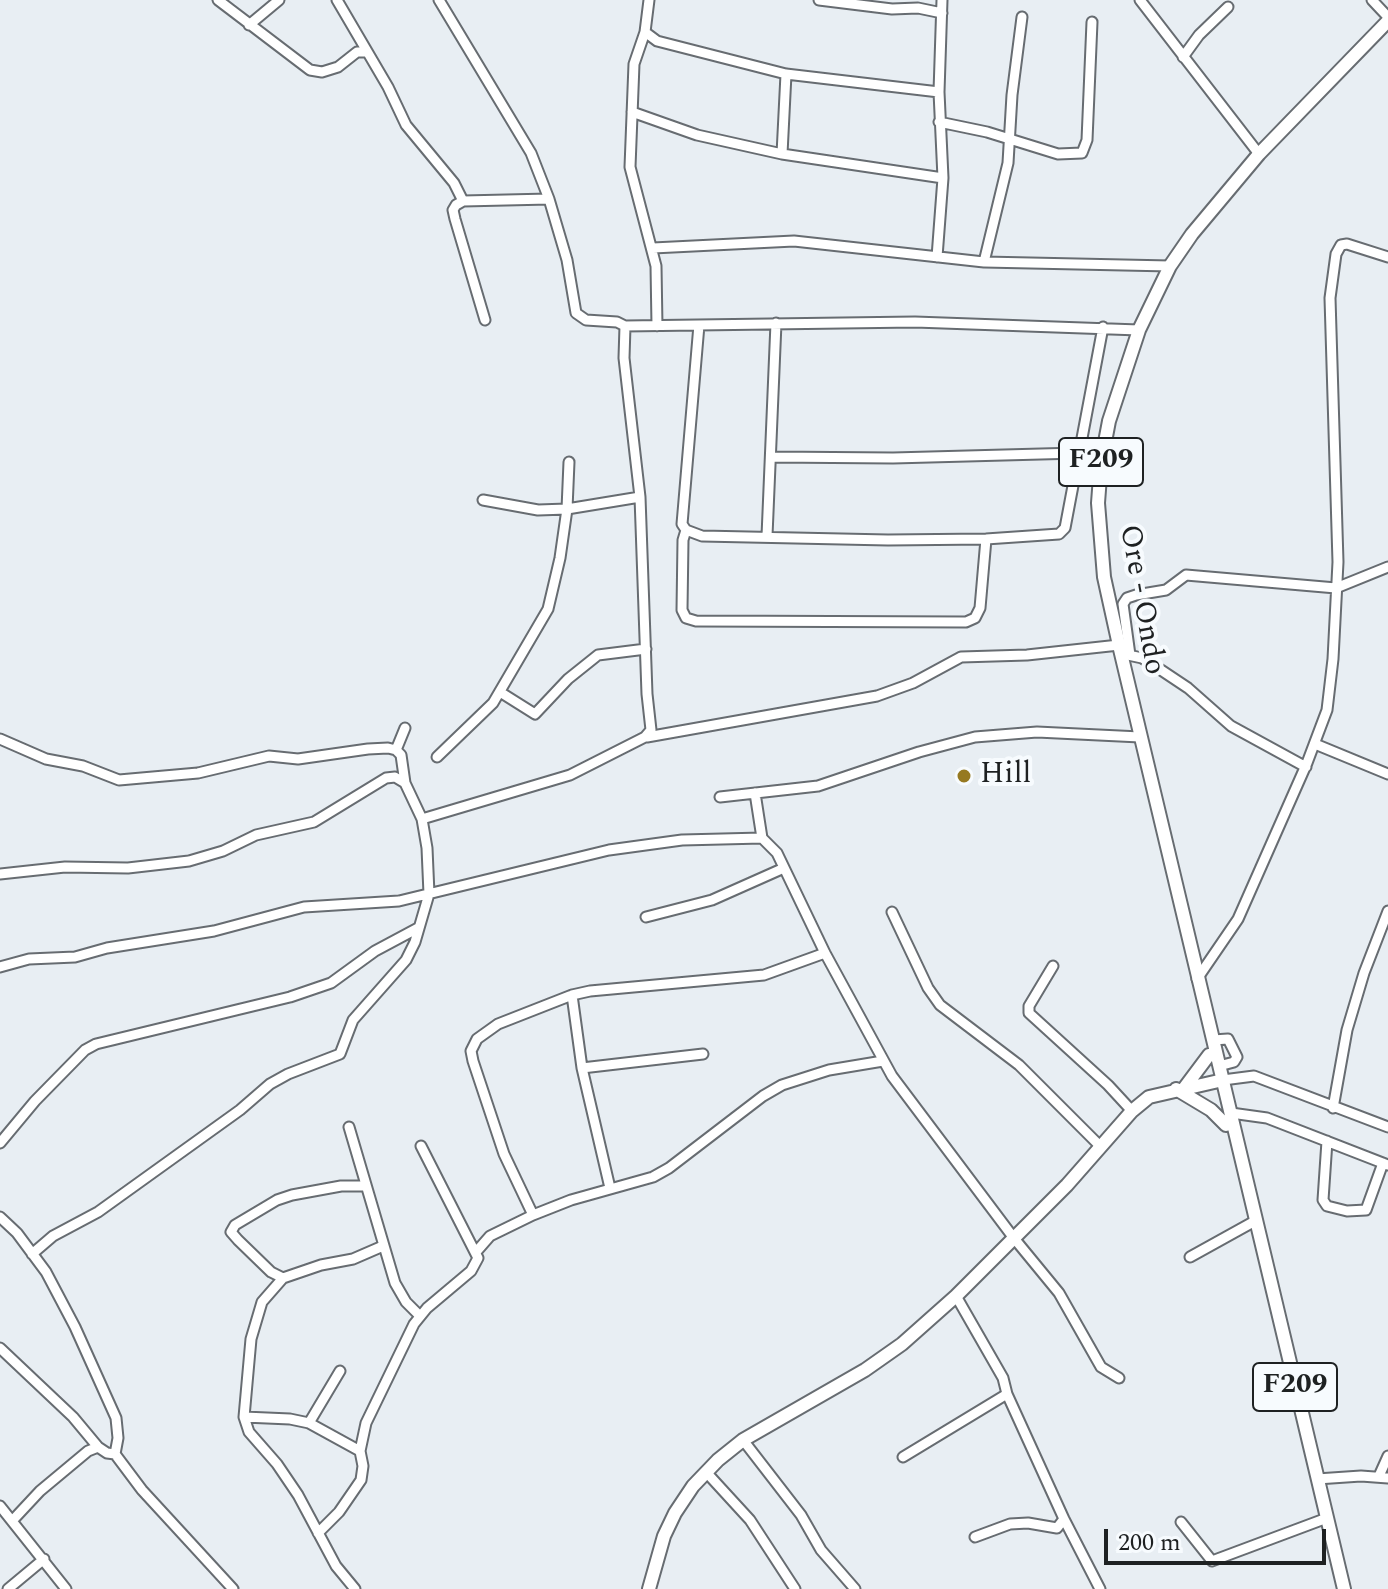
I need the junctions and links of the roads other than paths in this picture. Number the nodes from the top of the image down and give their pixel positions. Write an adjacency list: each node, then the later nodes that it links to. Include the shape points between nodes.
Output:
1 (218, 0): 15 (street)
2 (279, 0): 15 (street)
3 (337, 0): 17 (street)
4 (439, 0): 27 (street, via 525,141)
5 (649, 0): 16 (street)
6 (819, 0): 11 (street)
7 (942, 0): 11 (street)
8 (1140, 0): 18 (street)
9 (1372, 0): 13 (street)
10 (1228, 7): 18 (street)
11 (942, 13): 20 (street)
12 (1022, 17): 23 (street)
13 (1388, 19): 25 (main road, Ore - Ondo / F209)
14 (1092, 22): 23 (street, via 1085,149 1077,155 1058,154)
15 (249, 25): 17 (street, via 318,73)
16 (645, 32): 19 (street, via 657,41); 21 (street, via 634,64)
17 (366, 52): 28 (street, via 406,125)
18 (1183, 57): 25 (street)
19 (786, 74): 20 (street); 24 (street)
20 (939, 92): 22 (street)
21 (632, 112): 24 (street, via 697,135); 29 (street, via 630,167)
22 (939, 122): 23 (street); 26 (street)
23 (1008, 140): 32 (street, via 1008,163)
24 (782, 154): 26 (street)
25 (1259, 154): 33 (main road, Ore - Ondo / F209)
26 (943, 178): 30 (street)
27 (549, 199): 28 (street); 37 (street, via 576,313 586,320)
28 (463, 201): 34 (street, via 456,205 455,219)
29 (653, 248): 30 (street, via 794,241); 38 (street)
30 (937, 257): 32 (street)
31 (1388, 257): 51 (street, via 1347,244 1336,254 1330,298)
32 (984, 262): 33 (street)
33 (1170, 266): 40 (main road, Ore - Ondo / F209)
34 (485, 320)
35 (776, 323): 36 (street); 39 (street); 42 (street)
36 (699, 325): 38 (street); 47 (street, via 684,492)
37 (625, 326): 38 (street); 44 (street)
38 (657, 326)
39 (1103, 327): 40 (street); 41 (street)
40 (1139, 330): 53 (main road, Ore - Ondo / F209, via 1109,421 1098,503 1104,577)
41 (1078, 453): 42 (street); 49 (street, via 1065,528 1059,534)
42 (772, 457): 48 (street)
43 (569, 462): 46 (street)
44 (640, 497): 46 (street); 52 (street)
45 (483, 500): 46 (street, via 538,510)
46 (567, 509): 54 (street, via 553,596)
47 (686, 530): 48 (street, via 702,536); 49 (street, via 682,610 696,621 966,622 980,608)
48 (767, 536): 49 (street)
49 (986, 539)
50 (1388, 567): 51 (street)
51 (1336, 588): 53 (street, via 1186,575 1166,590 1127,598); 59 (street, via 1328,698)
52 (646, 649): 54 (street, via 598,655 535,714); 56 (street, via 651,730)
53 (1123, 652): 56 (street, via 961,657 877,696); 57 (main road, Ore - Ondo / F209); 62 (street, via 1188,688 1231,726)
54 (500, 692): 61 (street)
55 (405, 728): 60 (street)
56 (645, 737): 67 (street, via 570,775)
57 (1140, 737): 65 (street, via 1037,732 975,737 818,786); 79 (main road, Ore - Ondo / F209)
58 (0, 739): 60 (street, via 119,780 208,772 269,756 298,759)
59 (1315, 744): 62 (street); 63 (street)
60 (396, 750): 64 (street)
61 (437, 757)
62 (1306, 767): 79 (street, via 1238,919)
63 (1388, 774)
64 (405, 783): 67 (street); 70 (street, via 386,778 314,822 256,835 189,861)
65 (755, 793): 66 (street); 68 (street)
66 (720, 797)
67 (422, 819): 71 (street)
68 (762, 838): 69 (street); 71 (street, via 682,840 609,850)
69 (784, 868): 74 (street, via 712,900); 76 (street)
70 (0, 874)
71 (429, 894): 75 (street); 78 (street, via 304,907 214,931)
72 (1388, 911): 89 (street, via 1347,1030)
73 (892, 912): 97 (street, via 940,1005 1019,1065)
74 (646, 917)
75 (418, 928): 95 (street, via 331,983 96,1044 35,1101); 107 (street, via 406,960 353,1020 340,1054 270,1084)
76 (825, 953): 80 (street, via 764,975); 84 (street)
77 (1053, 966): 90 (street, via 1029,1013)
78 (0, 967)
79 (1199, 983): 81 (main road, F209); 83 (main road, F209)
80 (572, 995): 86 (street); 101 (street, via 498,1024 477,1039 471,1051 504,1154)
81 (1213, 1040): 85 (main road, F209); 85 (street, via 1228,1039 1237,1057)
82 (703, 1054): 86 (street)
83 (1209, 1055): 87 (main road, F209); 88 (main road)
84 (883, 1061): 100 (street, via 782,1085 669,1168); 104 (street)
85 (1219, 1066): 87 (main road, F209)
86 (582, 1068): 100 (street)
87 (1219, 1081): 88 (main road); 89 (street, via 1254,1076); 91 (main road, F209)
88 (1181, 1088): 90 (main road, via 1149,1097); 91 (main road)
89 (1333, 1108): 93 (street)
90 (1132, 1111): 97 (main road)
91 (1229, 1119): 94 (street, via 1254,1114); 103 (main road, F209)
92 (349, 1127): 99 (street)
93 (1388, 1127)
94 (1327, 1141): 98 (street); 98 (street, via 1327,1206 1366,1210)
95 (0, 1143)
96 (421, 1146): 106 (street)
97 (1101, 1147): 104 (main road)
98 (1385, 1164)
99 (365, 1186): 105 (street); 109 (street, via 292,1195 235,1225 231,1232 238,1240)
100 (610, 1188): 101 (street)
101 (533, 1215): 106 (street, via 490,1236)
102 (0, 1217): 107 (street)
103 (1255, 1221): 108 (street); 126 (main road, F209)
104 (1013, 1237): 110 (main road); 114 (street, via 1059,1293 1101,1367)
105 (383, 1246): 109 (street); 111 (street, via 400,1294)
106 (476, 1252): 111 (street, via 471,1271)
107 (32, 1254): 121 (street, via 59,1296 116,1418)
108 (1190, 1257)
109 (283, 1278): 116 (street, via 262,1302 255,1321)
110 (956, 1296): 115 (street); 118 (main road, via 865,1370)
111 (419, 1315): 120 (street, via 366,1423)
112 (0, 1348): 119 (street)
113 (340, 1371): 117 (street)
114 (1119, 1378)
115 (1007, 1394): 123 (street); 129 (street)
116 (244, 1417): 117 (street); 132 (street)
117 (309, 1423): 120 (street)
118 (743, 1440): 124 (main road); 141 (street)
119 (98, 1447): 121 (street); 130 (street, via 40,1491)
120 (360, 1451): 132 (street, via 363,1466 355,1492)
121 (115, 1454): 137 (street)
122 (1388, 1456): 125 (street)
123 (903, 1457)
124 (706, 1472): 139 (main road, via 664,1536); 140 (street, via 750,1520)
125 (1384, 1477): 126 (street)
126 (1317, 1479): 128 (main road, F209)
127 (0, 1506): 130 (street)
128 (1327, 1518): 131 (street, via 1212,1561); 143 (main road, F209)
129 (1064, 1519): 133 (street, via 1057,1528 1010,1524); 142 (street)
130 (12, 1521): 134 (street)
131 (1181, 1522)
132 (318, 1533): 138 (street)
133 (975, 1537)
134 (44, 1559): 135 (street); 136 (street)
135 (8, 1589)
136 (66, 1589)
137 (233, 1589)
138 (355, 1589)
139 (649, 1589)
140 (795, 1589)
141 (855, 1589)
142 (1100, 1589)
143 (1344, 1589)

